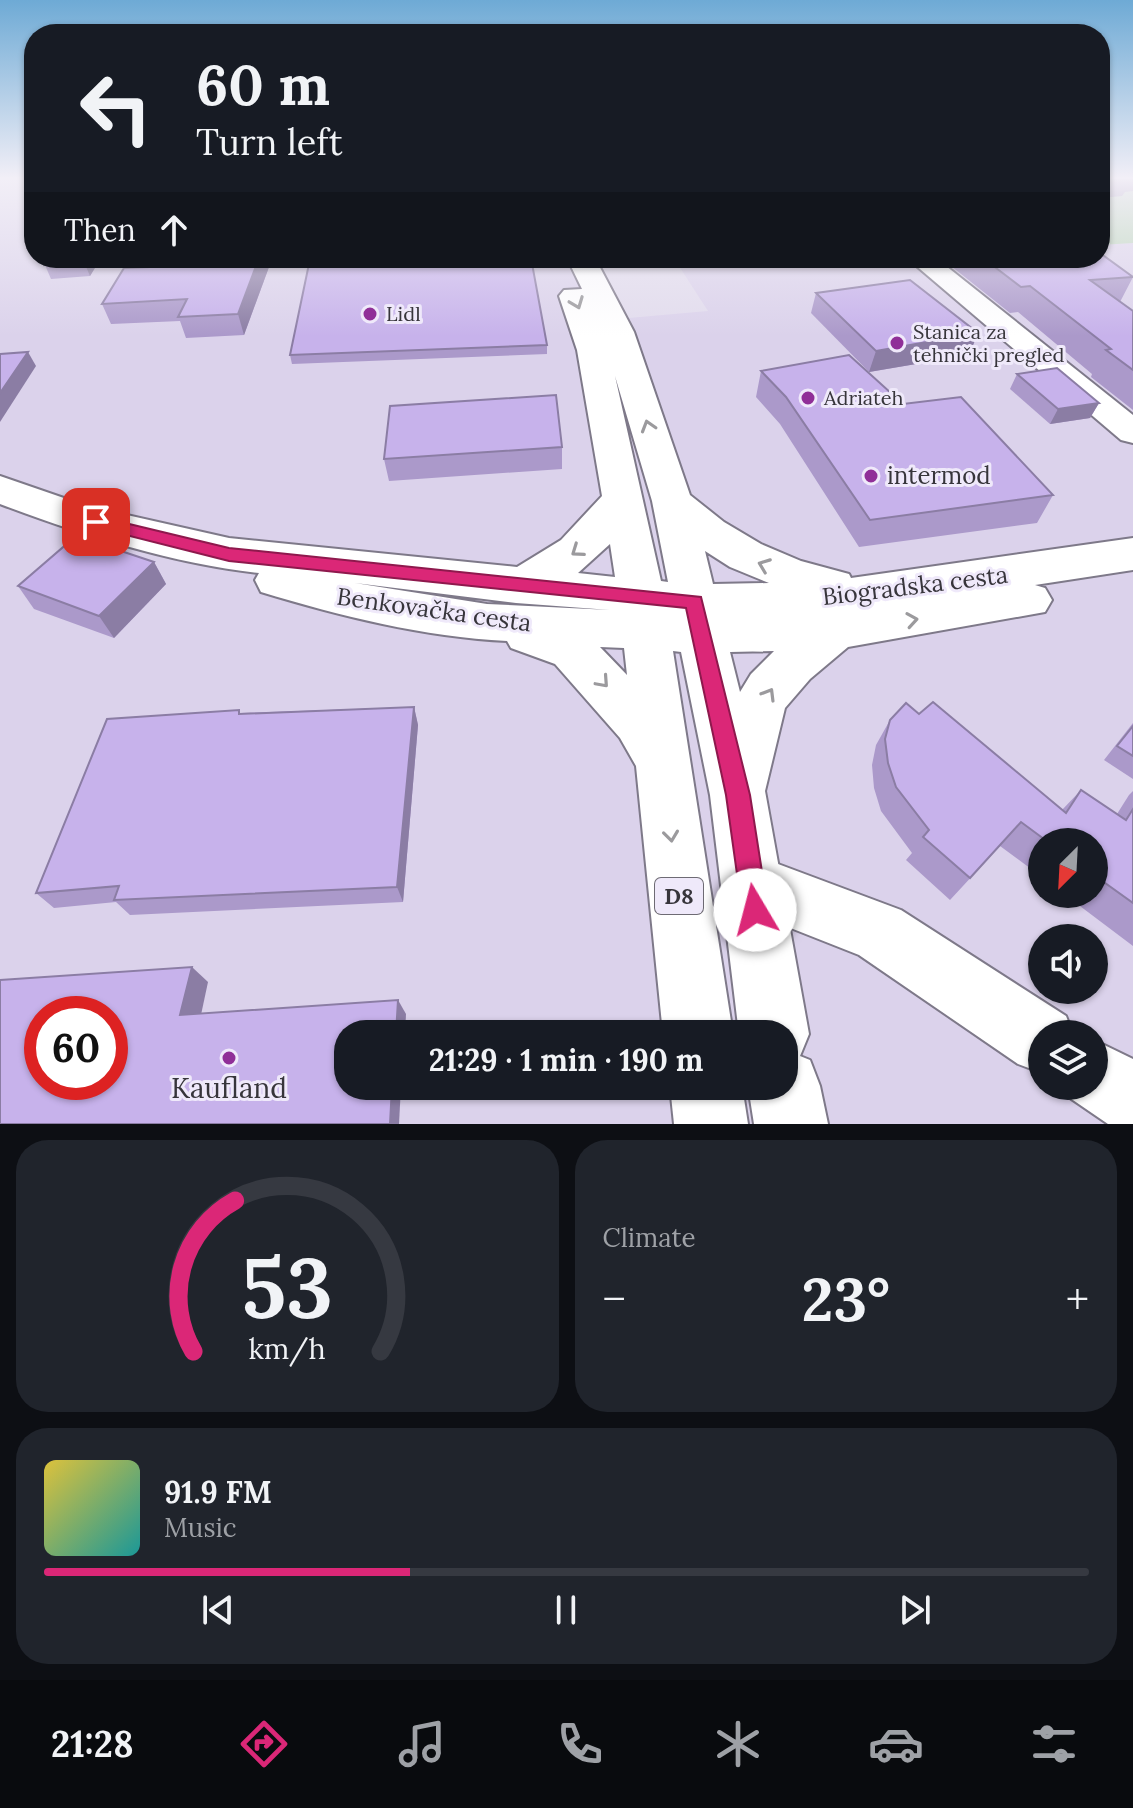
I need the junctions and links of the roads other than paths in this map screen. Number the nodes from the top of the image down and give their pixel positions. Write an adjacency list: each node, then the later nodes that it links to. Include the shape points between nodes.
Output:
1 (562, 268): 6 (main road, D8, one-way to 6, via 593,350)
2 (586, 268): 7 (main road, one-way to 2, via 618,332)
3 (932, 268): 4 (street)
4 (1133, 432)
5 (0, 489): 10 (main road, Benkovačka cesta, via 78,518 229,554 277,580 316,593)
6 (622, 498): 10 (main road, one-way to 10, via 584,547); 12 (main road, D8)
7 (672, 501): 11 (main road, one-way to 7, via 784,572 718,542); 13 (main road)
8 (1133, 554): 11 (main road, Biogradska cesta)
9 (1133, 579): 11 (main road, Biogradska cesta, one-way to 9, via 1014,603)
10 (502, 604): 12 (main road, Benkovačka cesta); 14 (main road, one-way to 14, via 572,650 639,722)
11 (851, 612): 13 (main road, Biogradska cesta); 15 (main road, one-way to 11, via 767,691)
12 (644, 614): 13 (main road, Benkovačka cesta); 14 (main road, D8)
13 (698, 618): 15 (main road)
14 (661, 759): 17 (main road, D8, one-way to 17)
15 (738, 795): 16 (main road)
16 (751, 883): 18 (main road); 19 (street, via 879,932)
17 (696, 1020)
18 (772, 1020)
19 (1028, 1031)
20 (1108, 1083): 21 (street)
21 (1133, 1099)
22 (708, 1100): 24 (main road)
23 (787, 1100): 25 (main road)
24 (711, 1124)
25 (791, 1124)

